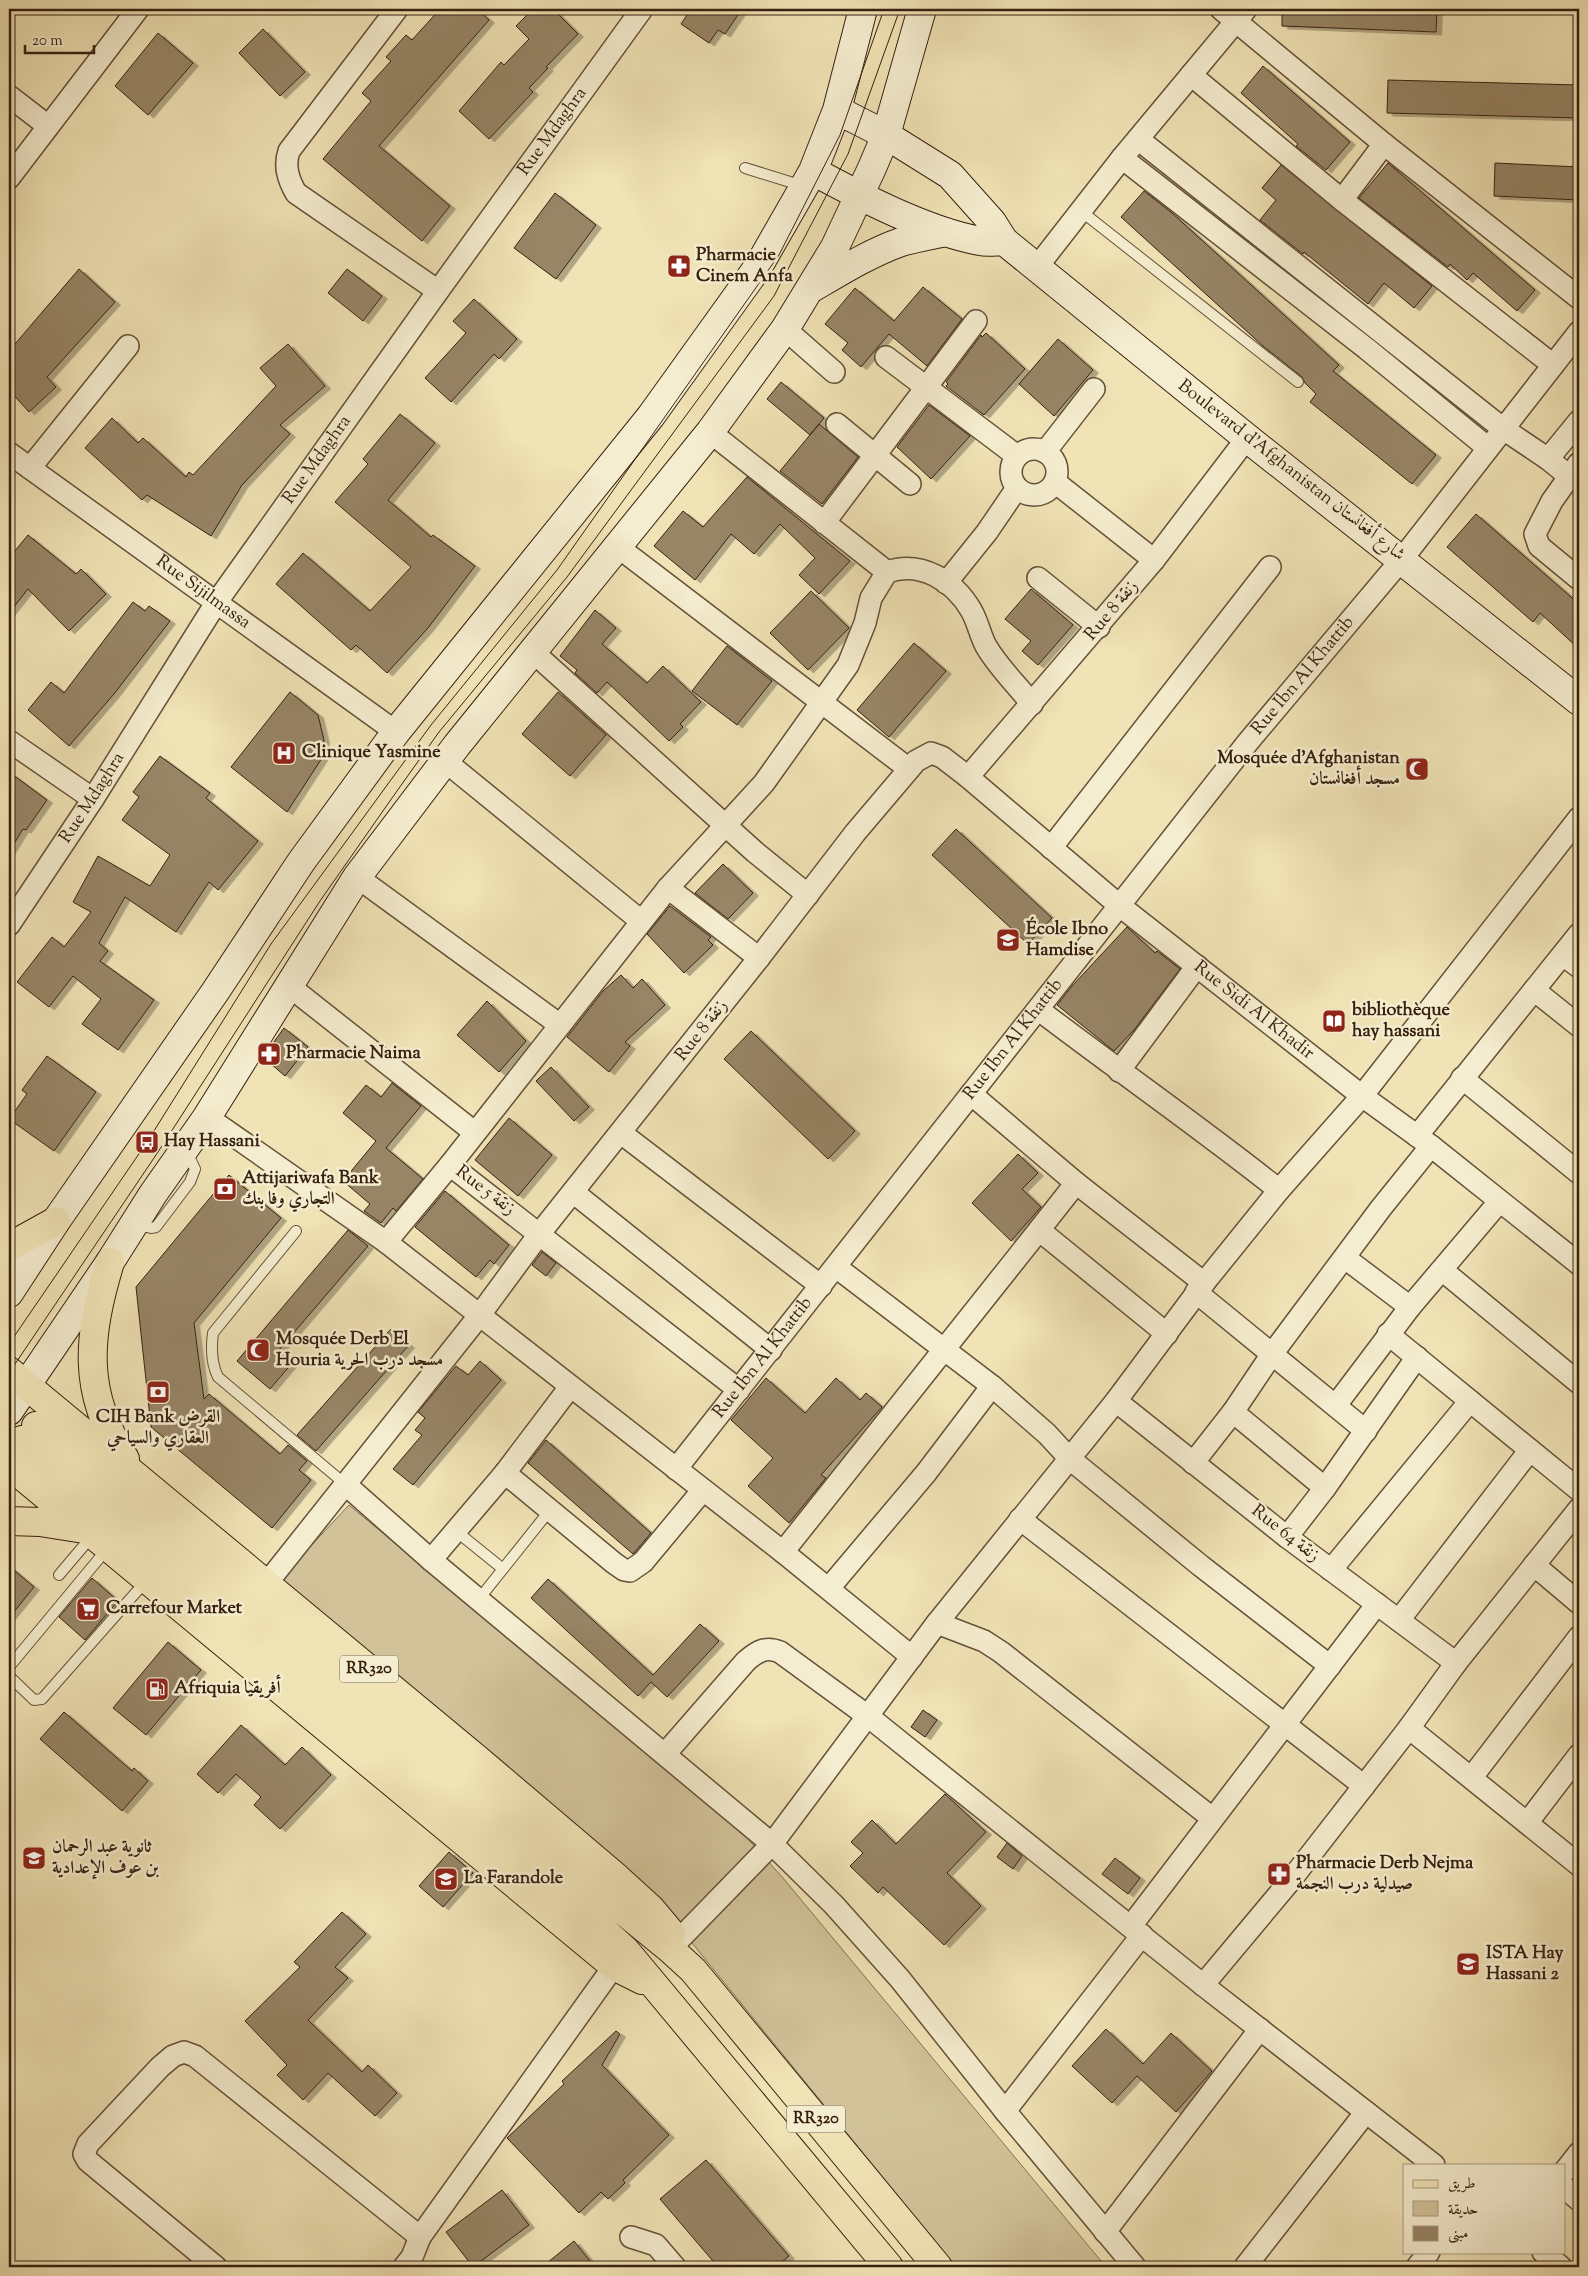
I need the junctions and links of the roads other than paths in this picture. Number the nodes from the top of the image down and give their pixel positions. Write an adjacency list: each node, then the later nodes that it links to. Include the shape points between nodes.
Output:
1 (138, 9): 10 (street)
2 (397, 9): 25 (street, via 288,151 287,170 296,193)
3 (642, 9): 25 (street, Rue Mdaghra)
4 (863, 9): 9 (main road)
5 (922, 9): 11 (main road)
6 (1234, 13): 7 (street); 13 (street)
7 (1191, 75): 12 (street); 19 (street)
8 (9, 96): 10 (street)
9 (837, 110): 11 (main road, Boulevard d'Afghanistan شارع أفغانستان); 17 (main road)
10 (48, 126): 16 (street)
11 (886, 135): 18 (main road); 22 (main road, Boulevard d'Afghanistan شارع أفغانستان, via 950,175 992,222)
12 (1138, 139): 14 (street); 29 (street)
13 (1384, 144): 19 (street); 26 (street)
14 (1122, 158): 20 (street); 32 (street)
15 (745, 168): 17 (lane)
16 (9, 178)
17 (809, 178): 18 (main road); 70 (main road, via 758,267 651,416)
18 (859, 196): 21 (main road); 24 (main road)
19 (1342, 200): 34 (street)
20 (1081, 211): 23 (street); 36 (lane)
21 (946, 232): 22 (main road, via 982,242); 24 (main road, via 883,249)
22 (1004, 241): 23 (main road, Boulevard d'Afghanistan شارع أفغانستان)
23 (1037, 267): 43 (main road, Boulevard d'Afghanistan شارع أفغانستان)
24 (811, 289): 28 (main road)
25 (438, 291): 64 (street, Rue Mdaghra)
26 (1579, 298)
27 (976, 321): 37 (street)
28 (785, 329): 35 (street); 42 (main road)
29 (1379, 331): 32 (street); 41 (street)
30 (1579, 332): 34 (street, Rue Ibn Al Khattib)
31 (128, 346): 50 (street)
32 (1367, 350): 44 (street)
33 (886, 357): 37 (street)
34 (1553, 365): 41 (street, Rue Ibn Al Khattib)
35 (834, 372)
36 (1298, 382)
37 (927, 388): 47 (street); 48 (street)
38 (1094, 389): 45 (street)
39 (1579, 421): 49 (street)
40 (837, 424): 47 (street)
41 (1502, 428): 44 (street, Rue Ibn Al Khattib); 49 (street)
42 (710, 432): 55 (street); 56 (main road)
43 (1247, 438): 57 (main road, Boulevard d'Afghanistan شارع أفغانستان); 58 (street, Rue 8 زنقة)
44 (1488, 448): 57 (street, Rue Ibn Al Khattib)
45 (1045, 452): 48 (street, via 1030,449); 52 (street, via 1056,465)
46 (9, 453): 50 (street, Rue Sijilmassa)
47 (875, 454): 53 (street); 55 (street)
48 (1017, 456): 54 (street, via 1010,472)
49 (1548, 459): 51 (street)
50 (30, 468): 64 (street, Rue Sijilmassa)
51 (1574, 470): 62 (street, via 1535,530 1536,542)
52 (1055, 482): 54 (street, via 1046,492 1034,495); 58 (street)
53 (910, 484)
54 (1016, 488): 63 (street, via 987,532)
55 (824, 523): 60 (street)
56 (618, 548): 66 (main road); 68 (street)
57 (1402, 559): 67 (main road, Boulevard d'Afghanistan شارع أفغانستان); 83 (street, Rue Ibn Al Khattib, via 1248,742)
58 (1154, 560): 65 (street, Rue 8 زنقة)
59 (1270, 566): 79 (street)
60 (887, 572): 63 (street, via 905,567 922,569); 68 (street, Rue 5 زنقة, via 871,598 848,665)
61 (1038, 578): 65 (street)
62 (1579, 579)
63 (946, 583): 69 (street, via 971,610 986,647)
64 (216, 603): 70 (street, Rue Sijilmassa); 76 (street, Rue Mdaghra)
65 (1099, 627): 69 (street, Rue 8 زنقة)
66 (533, 652): 73 (main road); 78 (street)
67 (1579, 701)
68 (822, 704): 74 (street); 78 (street, Rue 5 زنقة, via 764,783)
69 (1032, 704): 75 (street, Rue 8 زنقة)
70 (396, 732): 109 (main road, via 301,862)
71 (9, 741): 76 (street)
72 (931, 753): 74 (street, Rue 8 زنقة, via 921,756); 75 (street, Rue Sidi Al Khadir, via 942,757)
73 (445, 761): 80 (main road); 84 (street)
74 (909, 769): 82 (street, Rue 8 زنقة)
75 (968, 777): 79 (street, Rue Sidi Al Khadir)
76 (93, 799): 85 (street, Rue Mdaghra)
77 (1579, 818): 98 (street)
78 (726, 825): 81 (street, Rue 5 زنقة); 82 (street)
79 (1051, 848): 83 (street, Rue Sidi Al Khadir)
80 (357, 877): 90 (main road); 93 (street)
81 (668, 888): 84 (street, Rue 5 زنقة); 87 (street)
82 (808, 895): 87 (street, Rue 8 زنقة)
83 (1120, 906): 89 (street, Rue Sidi Al Khadir); 92 (street, Rue Ibn Al Khattib)
84 (641, 921): 93 (street, Rue 5 زنقة)
85 (9, 925)
86 (1579, 934): 88 (street)
87 (759, 958): 101 (street, Rue 8 زنقة)
88 (1571, 961): 91 (street)
89 (1197, 966): 95 (street); 98 (street, Rue Sidi Al Khadir)
90 (289, 986): 99 (main road); 100 (street)
91 (1534, 990): 94 (street); 96 (street)
92 (1039, 1010): 95 (street); 97 (street, Rue Ibn Al Khattib)
93 (560, 1025): 100 (street, Rue 5 زنقة)
94 (1579, 1026)
95 (1119, 1071): 106 (street)
96 (1462, 1078): 102 (street); 104 (street)
97 (971, 1094): 105 (street); 118 (street, Rue Ibn Al Khattib)
98 (1362, 1096): 102 (street, Rue Sidi Al Khadir); 106 (street)
99 (207, 1117): 113 (street); 116 (main road)
100 (474, 1132): 103 (street, Rue 5 زنقة)
101 (621, 1133): 107 (street, Rue 8 زنقة); 120 (street)
102 (1424, 1141): 108 (street, Rue Sidi Al Khadir); 115 (street)
103 (450, 1165): 112 (street, Rue 5 زنقة); 113 (street)
104 (1579, 1173)
105 (1076, 1183): 110 (street); 121 (street)
106 (1279, 1190): 121 (street)
107 (573, 1192): 112 (street, Rue 8 زنقة); 128 (street)
108 (1499, 1202): 117 (street, Rue Sidi Al Khadir); 119 (street)
109 (56, 1221): 114 (main road); 122 (main road)
110 (1039, 1230): 125 (street); 127 (street)
111 (296, 1232): 149 (lane, via 213,1333 214,1369 218,1377)
112 (540, 1234): 124 (street, Rue 8 زنقة); 135 (street, Rue 5 زنقة)
113 (386, 1242): 124 (street)
114 (9, 1247)
115 (1345, 1258): 123 (street); 129 (street)
116 (110, 1262): 131 (main road); 148 (main road, via 94,1325 95,1388 109,1432)
117 (1579, 1264)
118 (836, 1266): 120 (street, Rue Ibn Al Khattib); 127 (street)
119 (1442, 1270): 123 (street); 132 (street)
120 (821, 1286): 128 (street, Rue Ibn Al Khattib)
121 (1200, 1288): 125 (street); 129 (street)
122 (9, 1293)
123 (1410, 1307): 126 (street)
124 (479, 1316): 134 (street); 149 (street, Rue 8 زنقة)
125 (1167, 1334): 137 (street)
126 (1388, 1334): 130 (street); 138 (street)
127 (945, 1348): 133 (street); 160 (street)
128 (771, 1350): 135 (street, Rue Ibn Al Khattib)
129 (1272, 1354): 138 (street); 140 (street)
130 (1417, 1357): 136 (street); 141 (street)
131 (17, 1378): 139 (main road); 148 (main road, RR320)
132 (1579, 1383)
133 (992, 1386): 143 (street, via 1047,1434); 168 (street, via 926,1473)
134 (570, 1387): 146 (street); 147 (street)
135 (739, 1390): 146 (street, Rue Ibn Al Khattib)
136 (1470, 1401): 142 (street); 164 (street)
137 (1116, 1402): 143 (street); 144 (street, Rue 64 زنقة)
138 (1336, 1405): 141 (street)
139 (9, 1411)
140 (1233, 1412): 144 (street); 150 (street)
141 (1366, 1431): 150 (street)
142 (1530, 1450): 152 (street); 172 (street)
143 (1070, 1459): 155 (street); 177 (street)
144 (1193, 1463): 158 (street, Rue 64 زنقة)
145 (9, 1466): 159 (main road, RR320)
146 (676, 1469): 151 (street)
147 (505, 1473): 154 (street); 157 (street)
148 (141, 1480): 167 (main road, RR320)
149 (345, 1484): 161 (street); 167 (street, Rue 8 زنقة)
150 (1325, 1488): 158 (street)
151 (702, 1490): 154 (street, via 643,1562 630,1571 614,1563); 160 (street)
152 (1579, 1490)
153 (1579, 1508): 162 (street)
154 (550, 1510): 163 (lane)
155 (1020, 1520): 173 (street); 181 (street)
156 (9, 1521): 159 (main road, via 40,1522)
157 (456, 1531): 161 (street); 163 (lane)
158 (1287, 1536): 164 (street, Rue 64 زنقة)
159 (95, 1537): 165 (lane); 166 (main road, RR320); 178 (lane)
160 (783, 1552): 168 (street)
161 (431, 1560): 169 (street)
162 (1534, 1565): 170 (street); 176 (street)
163 (503, 1569): 169 (lane)
164 (1331, 1570): 171 (street, Rue 64 زنقة)
165 (59, 1576)
166 (146, 1580): 179 (lane, via 42,1698 34,1700); 193 (main road, RR320)
167 (267, 1583): 192 (main road, RR320, via 617,1878 650,1908)
168 (829, 1588): 175 (street)
169 (479, 1599): 183 (street)
170 (1579, 1602)
171 (1378, 1604): 172 (street, Rue 64 زنقة); 177 (street)
172 (1399, 1620): 176 (street, Rue 64 زنقة)
173 (937, 1624): 175 (street); 187 (street, via 984,1641 1001,1652)
174 (1579, 1637): 185 (street)
175 (912, 1657): 180 (street)
176 (1456, 1663): 182 (street)
177 (1330, 1666): 181 (street)
178 (9, 1667)
179 (9, 1676)
180 (868, 1717): 183 (street, via 780,1652 773,1648 762,1649 740,1667); 189 (street); 191 (street)
181 (1285, 1725): 186 (street); 187 (street)
182 (1409, 1728): 185 (street); 186 (street)
183 (665, 1754): 189 (street)
184 (1575, 1768): 188 (street)
185 (1472, 1777): 188 (street)
186 (1364, 1786): 194 (street)
187 (1212, 1818): 191 (street)
188 (1526, 1823): 190 (street)
189 (772, 1844): 192 (street); 197 (street, via 834,1904 900,1979)
190 (1579, 1866)
191 (1137, 1931): 194 (street); 197 (street)
192 (674, 1945): 195 (main road, RR320, via 29,1433 528,1862 624,1950); 213 (main road, RR320)
193 (614, 1966): 195 (main road, RR320); 205 (street)
194 (1203, 1985): 196 (street)
195 (652, 1986): 212 (main road, RR320)
196 (1260, 2029): 198 (street); 204 (street)
197 (1005, 2111): 204 (street)
198 (1366, 2112): 200 (street); 215 (street)
199 (1579, 2153): 201 (street)
200 (1433, 2164)
201 (1566, 2169)
202 (1566, 2189): 203 (street)
203 (1579, 2200)
204 (1105, 2232): 214 (street)
205 (420, 2236): 209 (street); 210 (street, via 195,2056 184,2052 160,2067 88,2144 84,2154 88,2162)
206 (631, 2237): 211 (street, via 656,2245)
207 (1427, 2254): 216 (street)
208 (1545, 2254): 217 (street)
209 (412, 2264)
210 (216, 2267)
211 (675, 2267)
212 (889, 2267)
213 (938, 2267)
214 (1134, 2267)
215 (1245, 2267)
216 (1417, 2267)
217 (1561, 2267)

